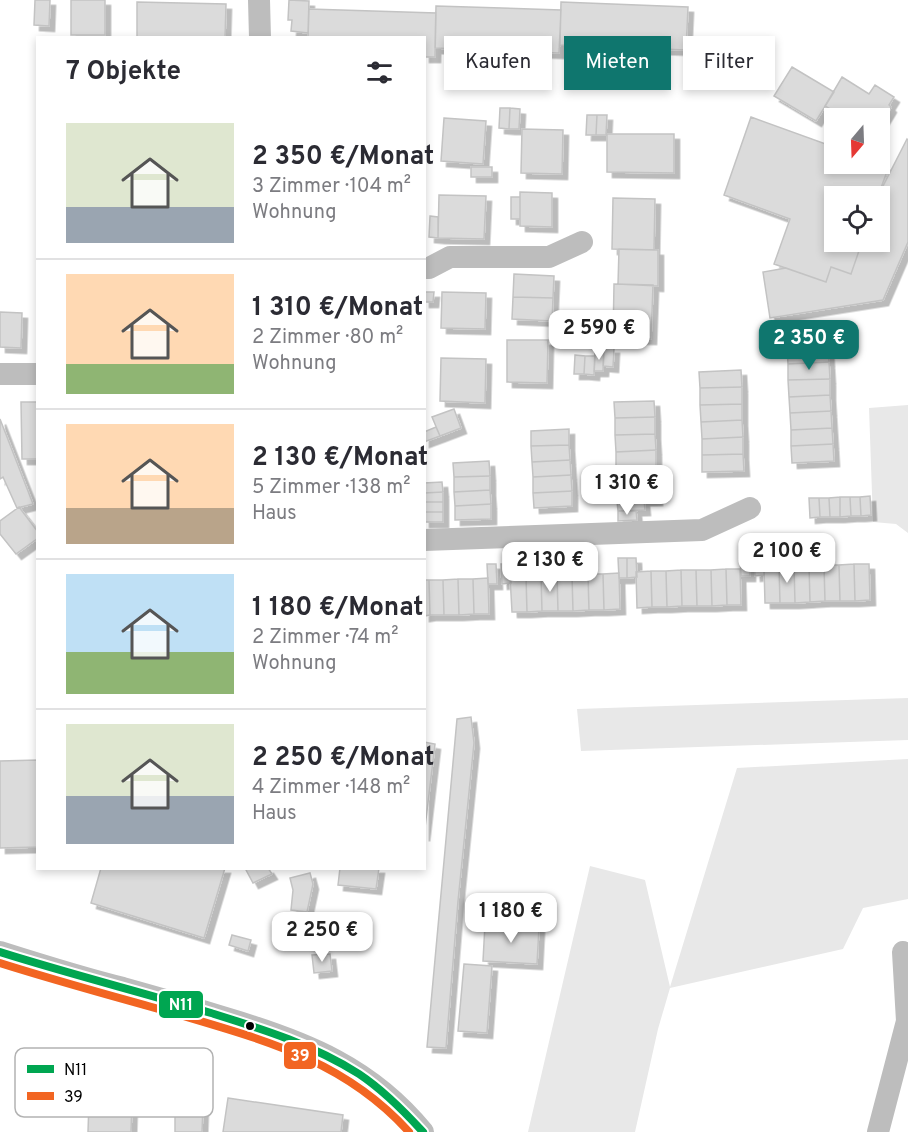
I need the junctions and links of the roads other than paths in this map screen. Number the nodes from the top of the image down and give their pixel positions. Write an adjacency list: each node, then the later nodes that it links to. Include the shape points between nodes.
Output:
1 (259, 0): 2 (street)
2 (260, 36)
3 (582, 242): 4 (street, via 549,257 450,257)
4 (426, 268)
5 (0, 374): 6 (street)
6 (36, 374)
7 (750, 508): 8 (street, via 702,530)
8 (426, 540)
9 (0, 952): 11 (street, via 259,1028 318,1050 368,1079 411,1116)
10 (903, 952): 12 (street, via 907,1021)
11 (423, 1132)
12 (878, 1132)

